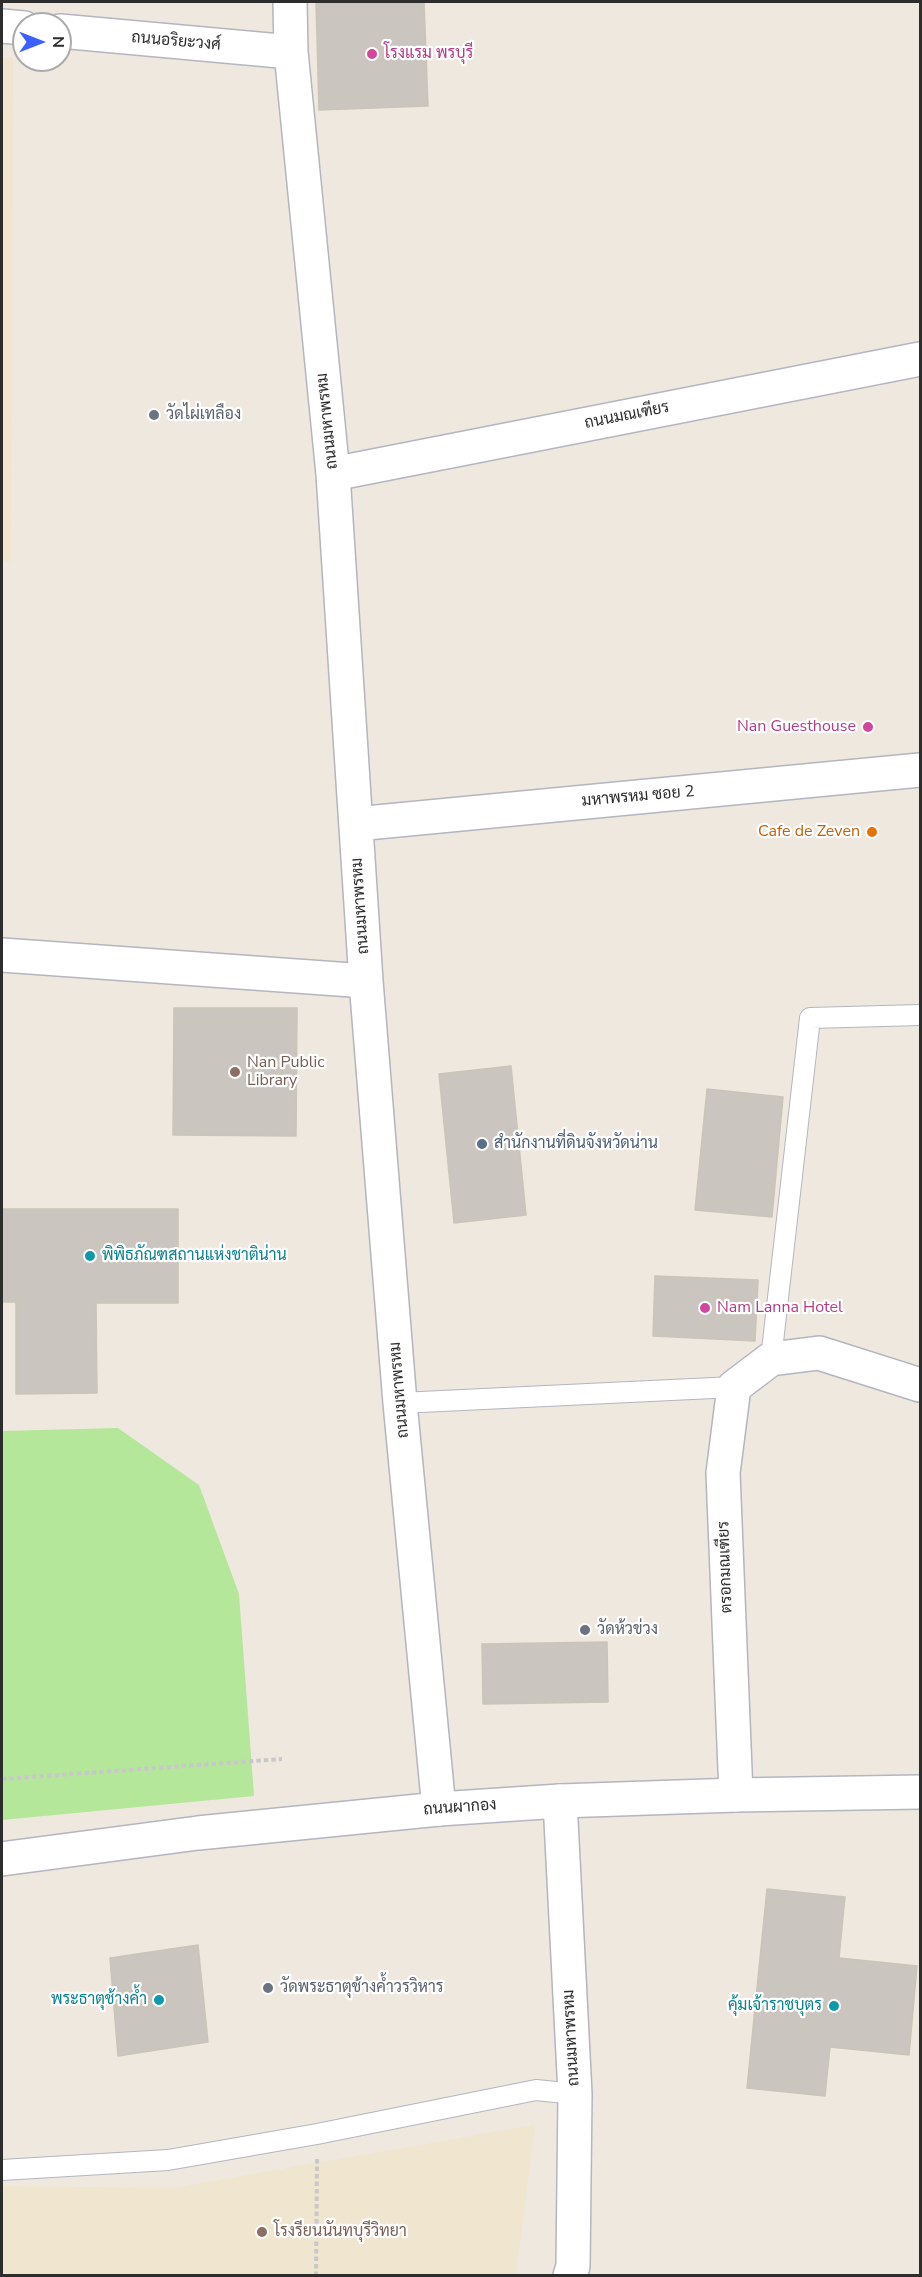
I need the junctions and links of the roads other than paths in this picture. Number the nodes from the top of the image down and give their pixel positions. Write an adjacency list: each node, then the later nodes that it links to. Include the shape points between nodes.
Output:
1 (290, 2): 3 (street, ถนนมหาพรหม)
2 (72, 32): 3 (street, ถนนอริยะวงศ์)
3 (291, 52): 5 (street, ถนนมหาพรหม)
4 (921, 358): 5 (street, ถนนมณเฑียร)
5 (333, 474): 7 (street, ถนนมหาพรหม)
6 (921, 770): 7 (street, มหาพรหม ซอย 2)
7 (356, 824): 9 (street, ถนนมหาพรหม)
8 (2, 955): 9 (street)
9 (366, 981): 14 (street, ถนนมหาพรหม)
10 (921, 1015): 11 (lane, via 810,1018)
11 (771, 1359): 12 (street, via 819,1353); 13 (street)
12 (921, 1385)
13 (734, 1387): 14 (lane); 16 (street, ตรอกมณเฑียร, via 723,1473)
14 (400, 1403): 18 (street, ถนนมหาพรหม)
15 (921, 1792): 16 (street, ถนนผากอง)
16 (735, 1795): 17 (street, ถนนผากอง)
17 (560, 1801): 18 (street, ถนนผากอง); 20 (street, ถนนมหาพรหม)
18 (439, 1809): 19 (street, ถนนผากอง, via 198,1833)
19 (2, 1859)
20 (575, 2094): 21 (lane, via 536,2090 168,2160); 22 (street, ถนนมหาพรหม)
21 (2, 2170)
22 (570, 2276)

